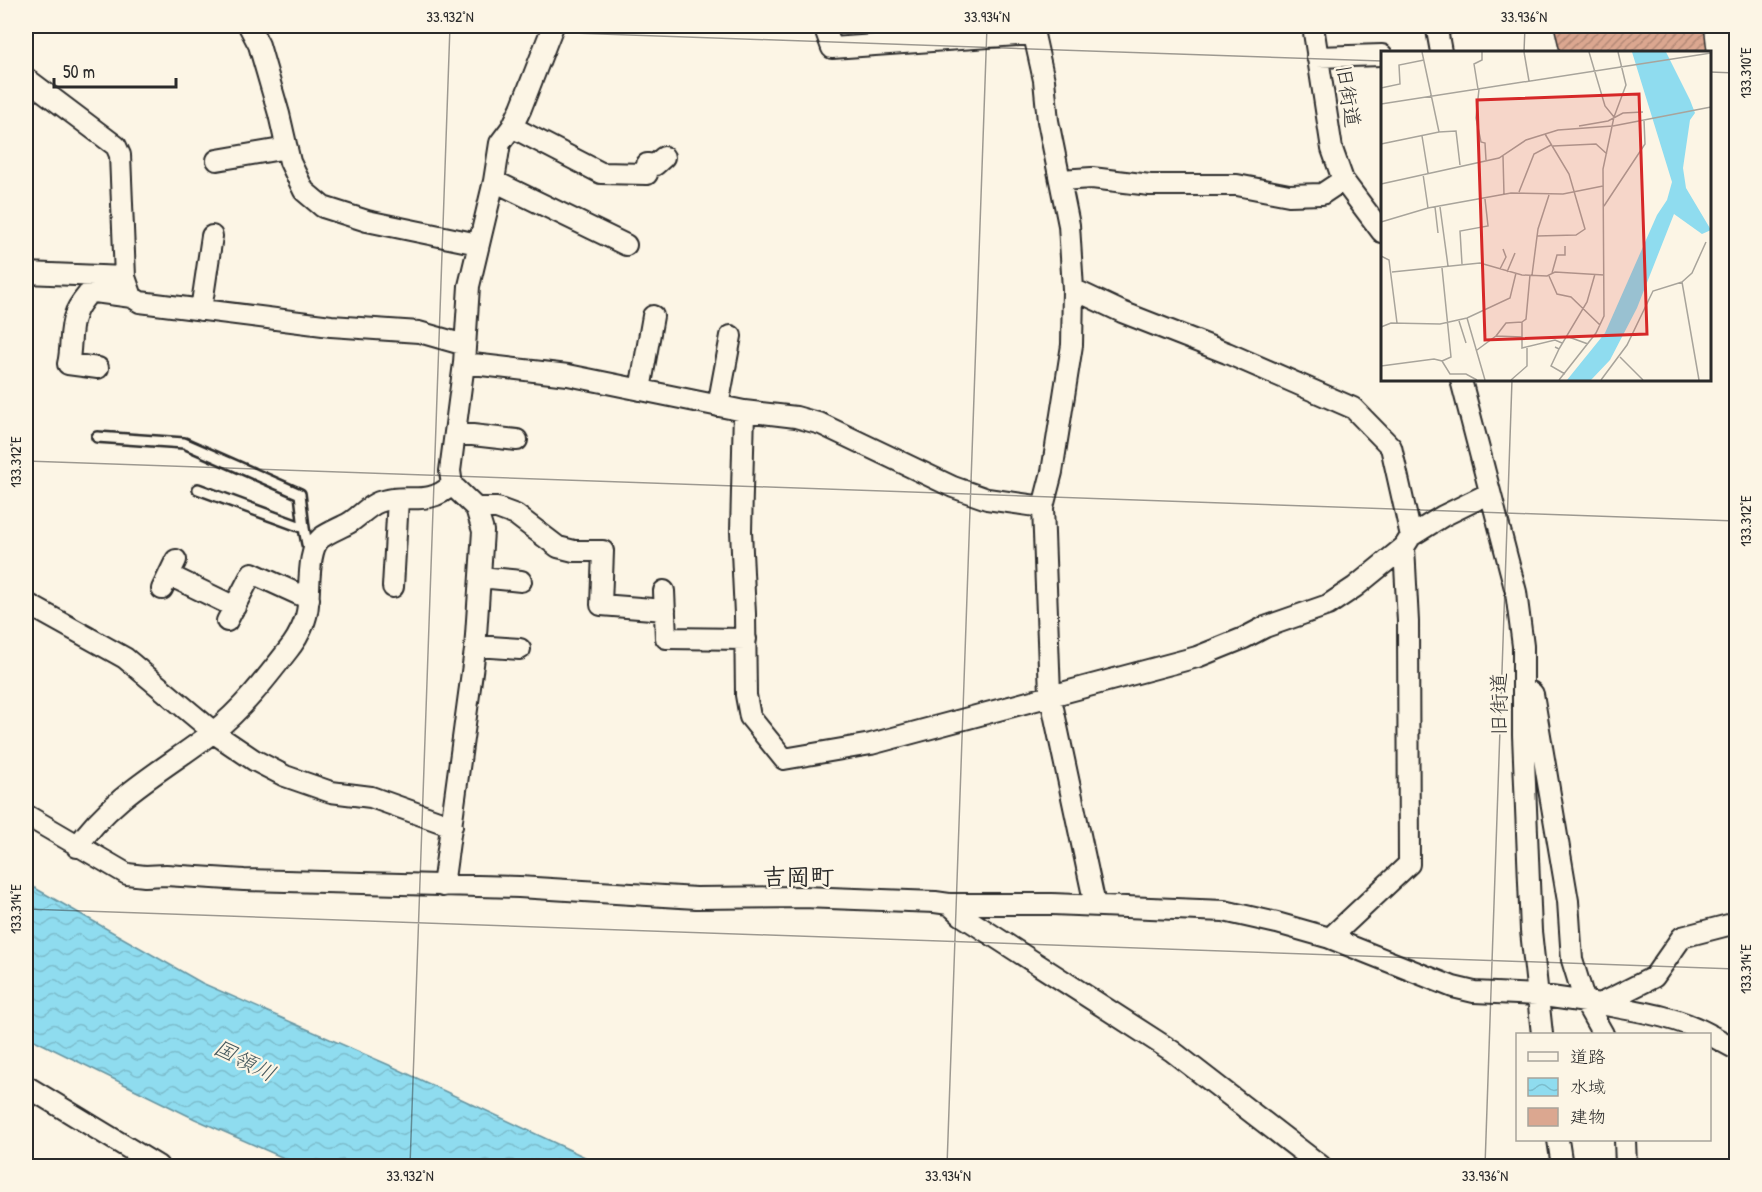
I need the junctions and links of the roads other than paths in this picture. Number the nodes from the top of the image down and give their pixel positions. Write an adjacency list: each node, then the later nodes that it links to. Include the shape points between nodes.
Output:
1 (249, 26): 13 (street, via 259,45)
2 (553, 26): 12 (street)
3 (824, 26): 7 (street, via 831,48)
4 (1313, 26): 10 (street, 旧街道)
5 (1443, 26): 8 (street, via 1437,30)
6 (1032, 30): 7 (street); 16 (street)
7 (956, 32)
8 (1441, 51)
9 (1381, 55): 10 (street)
10 (1317, 57): 17 (street, 旧街道, via 1332,149)
11 (26, 84): 24 (street, via 116,146 120,155)
12 (512, 127): 14 (street, via 601,173 647,174 647,164 655,165); 18 (street, via 500,143)
13 (288, 152): 15 (street); 21 (street, via 304,191 323,207 367,221)
14 (664, 157)
15 (219, 165)
16 (1060, 180): 17 (street, via 1092,177 1150,185 1237,185 1289,195 1322,194); 25 (street, via 1070,225)
17 (1343, 180): 19 (street, 旧街道)
18 (494, 181): 21 (street); 22 (street)
19 (1381, 229)
20 (213, 236): 27 (street)
21 (478, 244): 30 (street, via 469,286)
22 (626, 245)
23 (26, 273): 24 (street)
24 (125, 277): 26 (street)
25 (1073, 289): 43 (street, via 1072,345); 46 (street, via 1353,408 1391,447)
26 (132, 297): 27 (street, via 140,302); 31 (street, via 88,294 74,317 80,330 68,364)
27 (201, 310): 30 (street, via 331,327 419,332)
28 (653, 316): 33 (street)
29 (731, 336): 34 (street)
30 (464, 354): 33 (street); 36 (street)
31 (98, 368)
32 (1461, 381): 41 (street, 旧街道)
33 (640, 390): 34 (street)
34 (718, 406): 35 (street)
35 (744, 411): 43 (street, via 820,424 953,487 987,499); 54 (street, via 741,531)
36 (455, 433): 38 (street); 39 (street)
37 (97, 437): 45 (lane, via 184,443 300,495)
38 (517, 440)
39 (452, 484): 42 (street, via 428,498); 44 (street)
40 (198, 489): 45 (lane)
41 (1490, 494): 46 (street, via 1443,516); 57 (street, 旧街道, via 1516,592)
42 (398, 499): 47 (street, via 377,503 320,539); 51 (street)
43 (1043, 507): 58 (street)
44 (476, 508): 49 (street, via 483,531); 54 (street, via 497,508 516,514 558,547 603,551 601,605 664,601 666,638)
45 (304, 528): 47 (lane, via 307,544)
46 (1407, 542): 58 (street, via 1328,605 1197,657); 67 (street, via 1409,864)
47 (313, 550): 52 (street)
48 (169, 575): 52 (street, via 231,614 252,573)
49 (480, 577): 50 (street); 55 (street)
50 (521, 580)
51 (393, 587)
52 (309, 599): 59 (street, via 307,614 294,642 252,694)
53 (26, 603): 59 (street, via 125,658)
54 (746, 639): 58 (street, via 750,717 784,759 871,744)
55 (476, 646): 56 (street); 61 (street)
56 (520, 649)
57 (1524, 687): 68 (street, 旧街道, via 1531,931); 69 (street, via 1533,694 1566,890 1572,960)
58 (1050, 694): 65 (street)
59 (214, 731): 61 (street, via 254,760 285,776 331,792 371,797); 62 (street, via 139,783 90,827)
60 (26, 816): 62 (street)
61 (452, 826): 63 (street)
62 (77, 847): 63 (street, via 127,874 145,876)
63 (443, 886): 64 (street)
64 (949, 904): 65 (street); 79 (street, via 1172,1051)
65 (1095, 905): 67 (street, via 1224,911)
66 (1737, 923): 69 (street, via 1682,937 1654,977)
67 (1330, 938): 68 (street, via 1453,987)
68 (1537, 995): 69 (street); 70 (street, 旧街道)
69 (1593, 1003): 71 (street); 72 (street, via 1666,1017)
70 (1542, 1033)
71 (1602, 1033)
72 (1706, 1033)
73 (1711, 1036): 74 (street)
74 (1737, 1049)
75 (26, 1086): 78 (street)
76 (1558, 1141): 80 (street)
77 (1625, 1141): 81 (street)
78 (158, 1167)
79 (1321, 1167)
80 (1562, 1167)
81 (1626, 1167)

